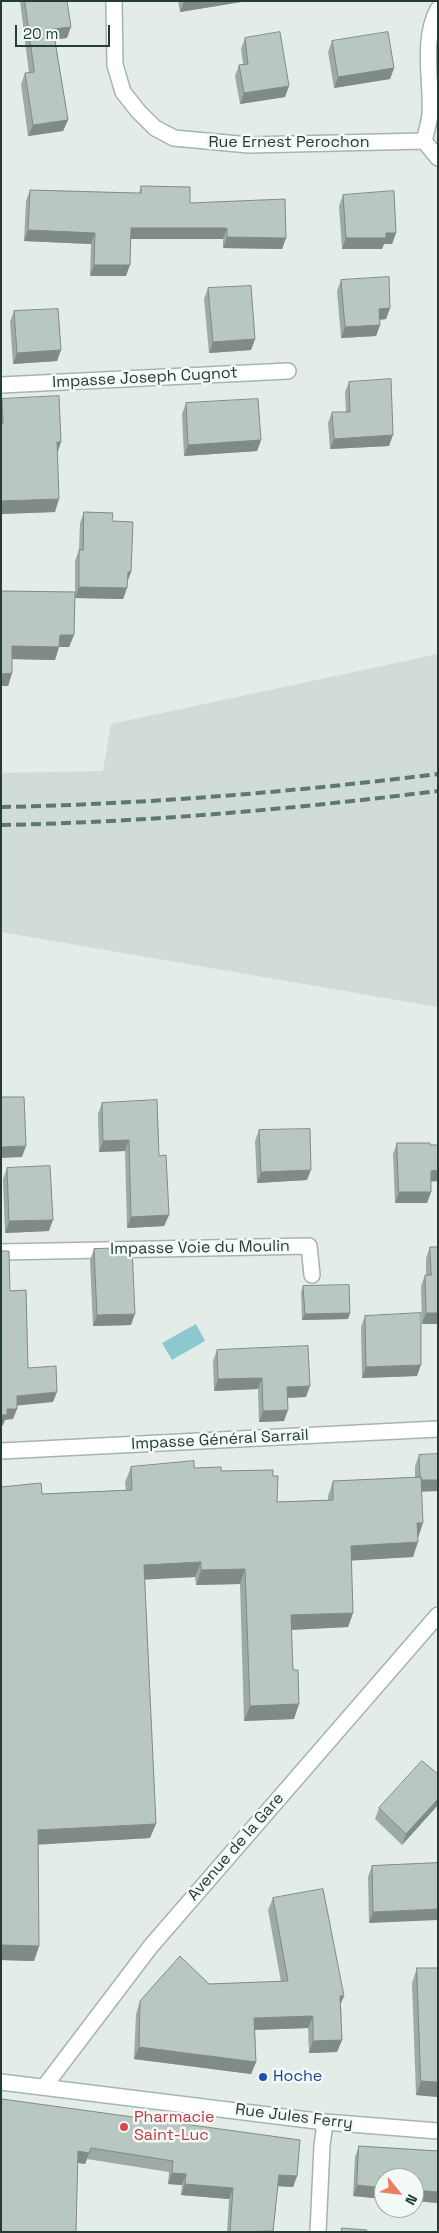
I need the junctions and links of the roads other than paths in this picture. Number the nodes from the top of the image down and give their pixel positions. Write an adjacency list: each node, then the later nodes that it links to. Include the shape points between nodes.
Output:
1 (114, 1): 3 (street, Rue Ernest Perochon, via 116,66 122,92 155,128 174,138 249,145)
2 (438, 9): 3 (street, via 433,18 428,50 430,117)
3 (424, 141): 4 (street)
4 (438, 158)
5 (288, 371): 6 (street, Impasse Joseph Cugnot)
6 (1, 385)
7 (1, 1252): 8 (street, Impasse Voie du Moulin, via 309,1246)
8 (312, 1275)
9 (438, 1429): 10 (street, Impasse Général Sarrail)
10 (1, 1451)
11 (438, 1615): 13 (street, Avenue de la Gare, via 151,1946)
12 (1, 2082): 13 (street, Rue Jules Ferry)
13 (44, 2087): 14 (street, Rue Jules Ferry)
14 (325, 2122): 15 (street, Rue Jules Ferry); 16 (street)
15 (438, 2131)
16 (318, 2232)

